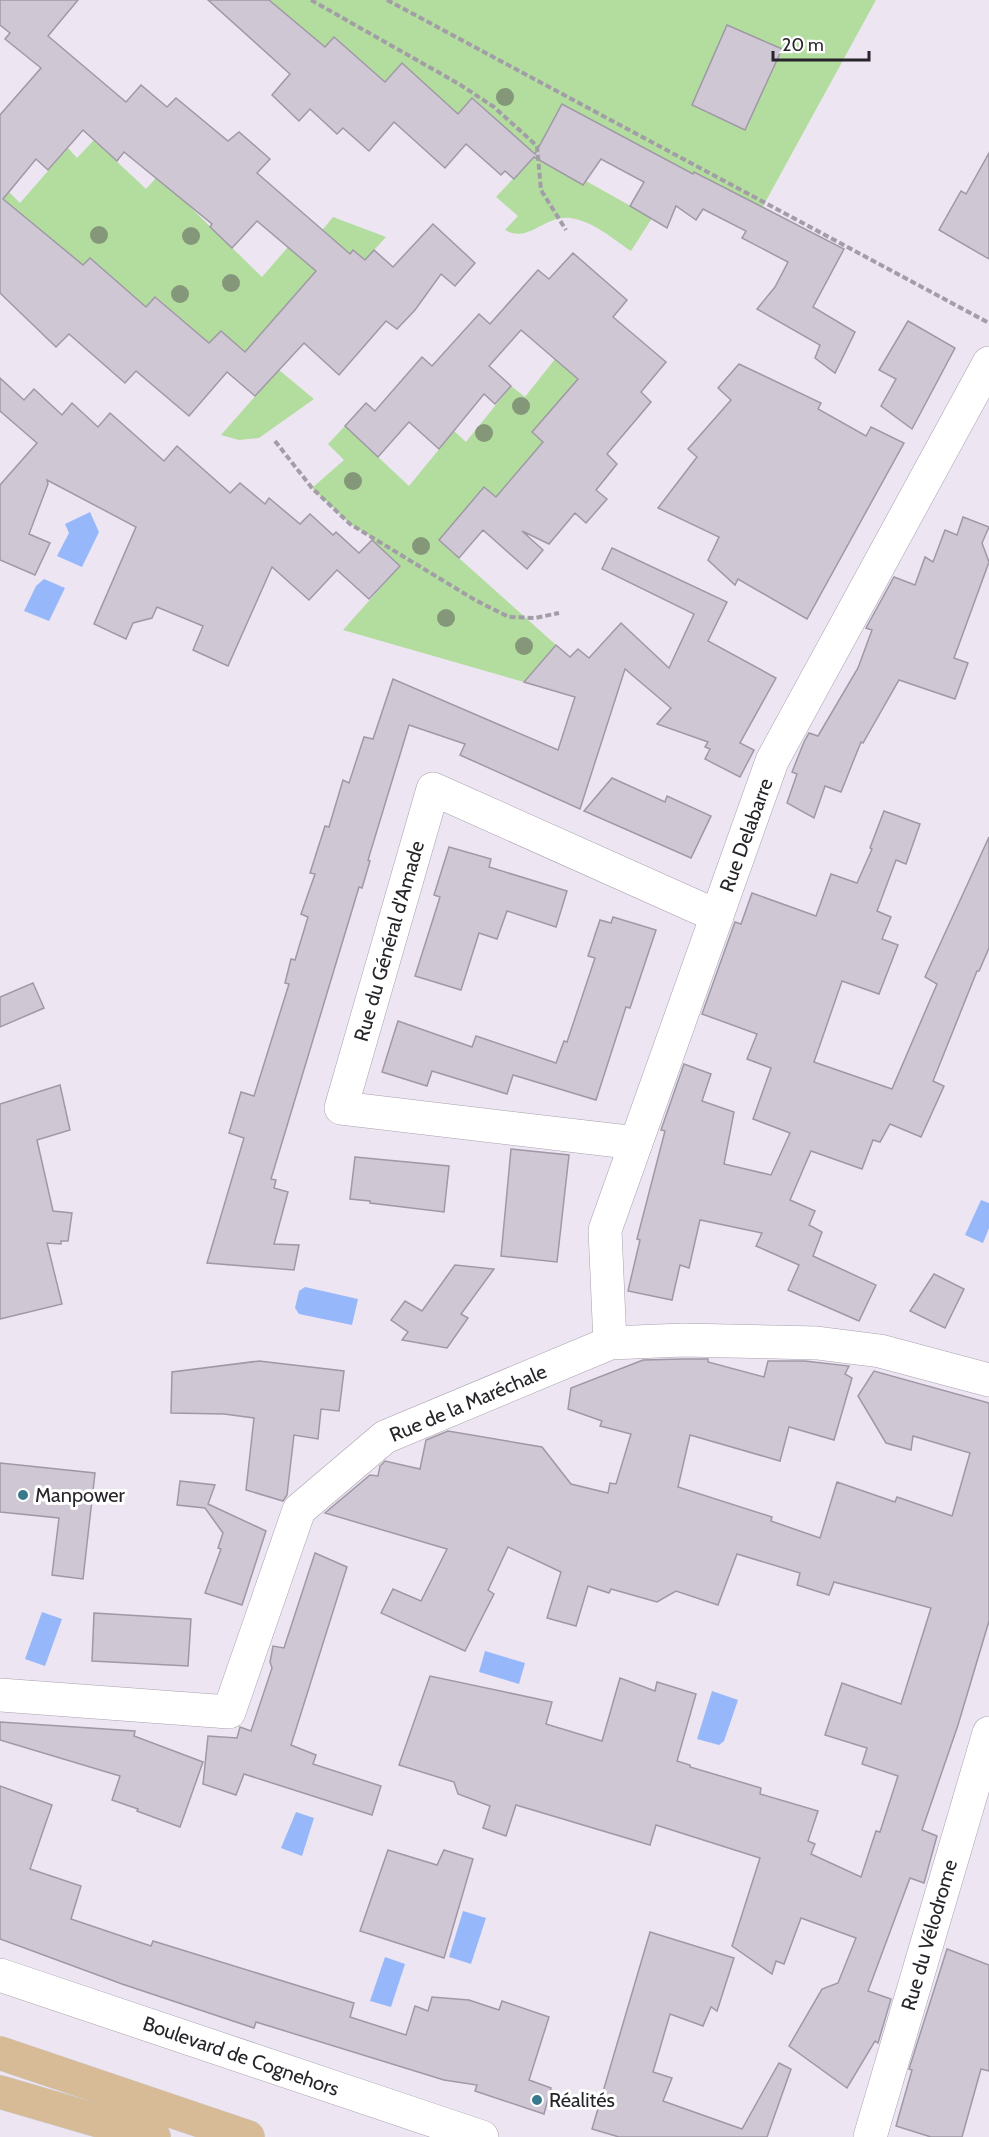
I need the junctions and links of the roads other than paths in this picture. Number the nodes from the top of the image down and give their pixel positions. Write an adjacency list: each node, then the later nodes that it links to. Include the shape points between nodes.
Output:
1 (989, 363): 2 (street, Rue Delabarre, via 772,761)
2 (717, 916): 3 (street, Rue Delabarre); 3 (street, Rue du Général d'Amade, via 433,789 341,1108)
3 (636, 1143): 4 (street, Rue Delabarre, via 605,1230)
4 (610, 1343): 5 (street, Rue de la Maréchale, via 817,1343 880,1351); 6 (street, Rue de la Maréchale, via 384,1437 299,1510 229,1712)
5 (989, 1380)
6 (0, 1695)
7 (989, 1733): 14 (street, Rue du Vélodrome)
8 (0, 1975): 13 (street, Boulevard de Cognehors)
9 (0, 2054): 12 (main road)
10 (0, 2092): 11 (main road)
11 (154, 2137)
12 (248, 2137)
13 (482, 2137)
14 (870, 2137)

